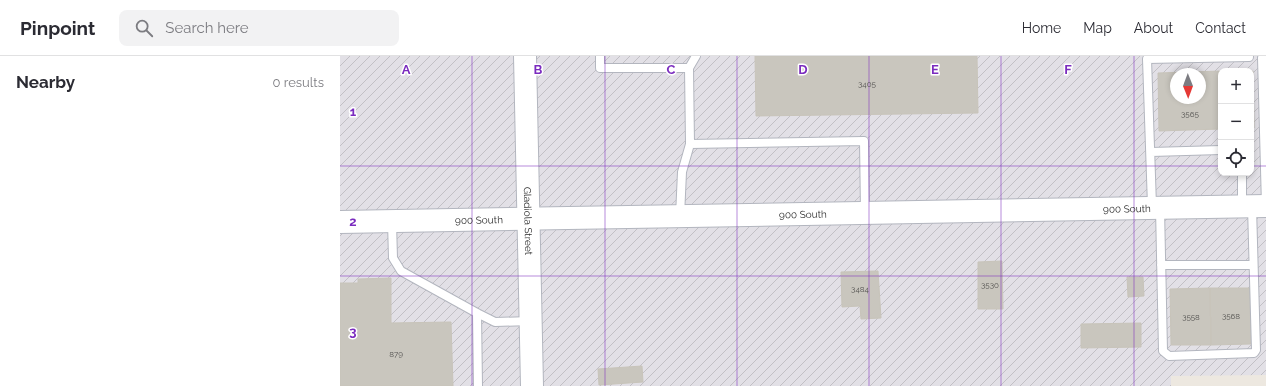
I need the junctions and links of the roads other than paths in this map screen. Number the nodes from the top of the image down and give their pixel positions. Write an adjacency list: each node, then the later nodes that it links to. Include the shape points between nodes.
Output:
1 (526, 56): 16 (street, Gladiola Street)
2 (600, 56): 6 (lane, via 600,68)
3 (696, 56): 6 (lane)
4 (1249, 57): 10 (lane, via 1147,59)
5 (1266, 57): 9 (lane, via 1262,58)
6 (689, 68): 7 (lane)
7 (690, 144): 14 (lane, via 864,141); 15 (lane, via 682,172)
8 (1218, 150): 10 (lane)
9 (1265, 150): 12 (lane)
10 (1151, 152): 13 (lane)
11 (1243, 176): 12 (lane)
12 (1256, 206): 13 (street, 900 South); 20 (lane)
13 (1156, 208): 14 (street, 900 South); 19 (lane)
14 (865, 213): 15 (street, 900 South)
15 (680, 216): 16 (street, 900 South)
16 (529, 219): 18 (street, 900 South); 22 (street, Gladiola Street)
17 (340, 222): 18 (street, 900 South)
18 (392, 222): 21 (lane, via 393,258 401,271)
19 (1161, 265): 20 (lane); 20 (lane, via 1163,351 1169,356 1254,353 1256,350)
20 (1253, 265)
21 (477, 313): 22 (lane, via 495,322); 23 (lane)
22 (531, 320): 24 (street, Gladiola Street)
23 (478, 386)
24 (532, 386)

